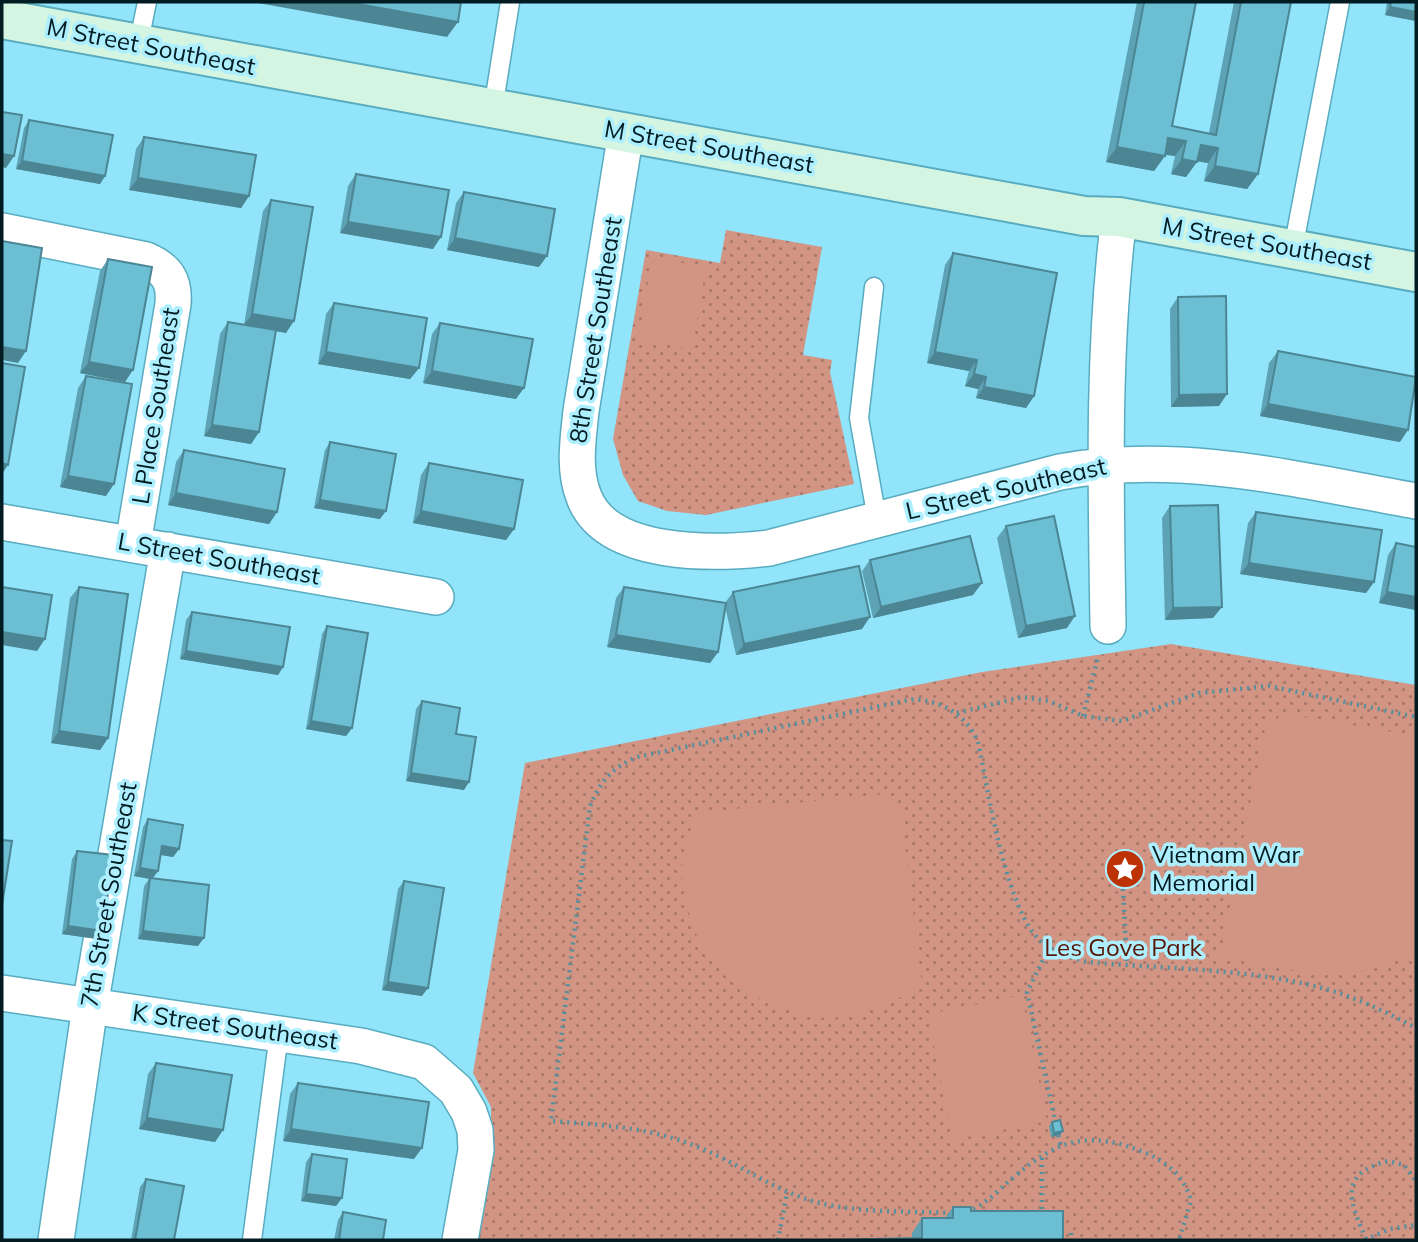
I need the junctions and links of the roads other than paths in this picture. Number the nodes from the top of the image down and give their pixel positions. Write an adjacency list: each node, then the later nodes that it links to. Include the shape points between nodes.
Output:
1 (147, 2): 5 (lane)
2 (510, 2): 6 (lane)
3 (1340, 2): 10 (lane)
4 (2, 19): 5 (main road, M Street Southeast)
5 (138, 46): 6 (main road, M Street Southeast)
6 (493, 109): 7 (main road, M Street Southeast)
7 (626, 132): 8 (main road, M Street Southeast, via 1084,216); 17 (street, 8th Street Southeast, via 577,454 584,499)
8 (1119, 217): 10 (main road, M Street Southeast); 13 (street, via 1109,293)
9 (2, 231): 18 (street, L Place Southeast, via 146,260 162,268 171,280 173,304)
10 (1293, 249): 11 (main road, M Street Southeast)
11 (1416, 272)
12 (874, 287): 15 (lane, via 859,418)
13 (1106, 464): 14 (street, L Street Southeast, via 1170,463 1233,469); 15 (street, L Street Southeast); 21 (street)
14 (1416, 501)
15 (877, 519): 17 (street, L Street Southeast, via 786,545 730,552 656,545 619,534)
16 (2, 522): 18 (street, L Street Southeast)
17 (602, 523)
18 (133, 544): 19 (street, L Street Southeast)
19 (168, 550): 20 (street, L Street Southeast); 23 (street, 7th Street Southeast)
20 (436, 597)
21 (1108, 626)
22 (2, 993): 23 (street, K Street Southeast)
23 (90, 1006): 24 (street, K Street Southeast); 25 (street, 7th Street Southeast)
24 (279, 1034): 26 (lane); 27 (street, K Street Southeast, via 397,1053 435,1069 456,1090 472,1121 476,1150)
25 (57, 1240)
26 (252, 1240)
27 (460, 1240)

